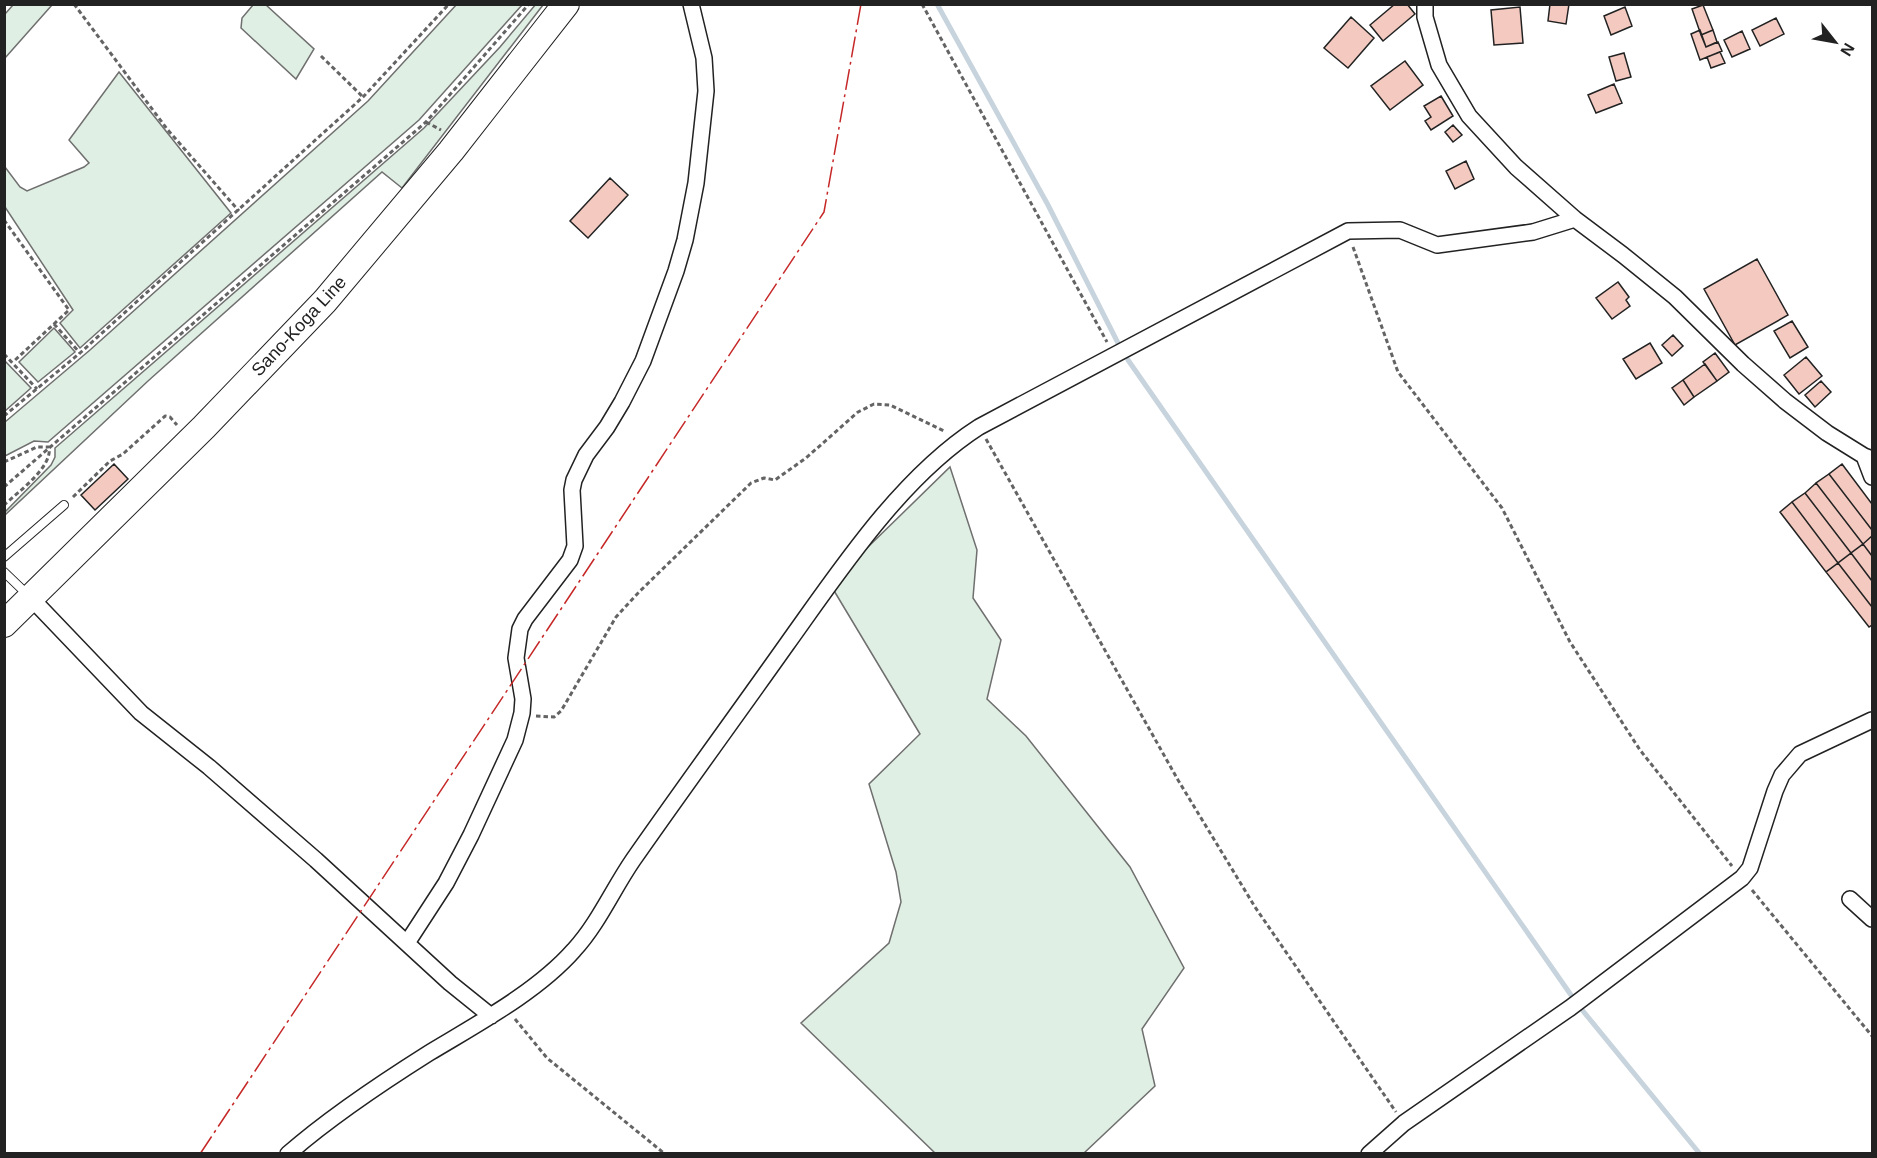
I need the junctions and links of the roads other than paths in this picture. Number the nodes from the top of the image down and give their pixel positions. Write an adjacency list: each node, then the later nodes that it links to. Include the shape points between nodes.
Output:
1 (567, 4): 10 (main road, Sano-Koga Line, via 325,301)
2 (691, 4): 15 (street, via 704,58 706,91 696,183 676,271 643,361 607,427 585,455 574,480 575,546 570,560 520,629 516,658 523,699 515,740 446,883)
3 (1425, 4): 4 (street, via 1439,65 1468,116 1516,167)
4 (1575, 219): 5 (street, via 1675,297 1785,401); 16 (street, via 1533,232 1437,245 1400,230 1348,231 957,441 864,538 630,864 577,947 558,967)
5 (1868, 458): 6 (street)
6 (1872, 477)
7 (64, 505): 8 (lane)
8 (4, 557)
9 (4, 572): 10 (lane)
10 (31, 598): 11 (main road, Sano-Koga Line); 15 (street, via 141,713 209,767)
11 (4, 624)
12 (1872, 720): 18 (street, via 1800,754 1782,775 1750,868 1742,878 1570,1008 1404,1123)
13 (1850, 899): 14 (street)
14 (1872, 919)
15 (407, 943): 16 (street)
16 (491, 1016): 17 (street, via 418,1060)
17 (288, 1154)
18 (1369, 1154)

